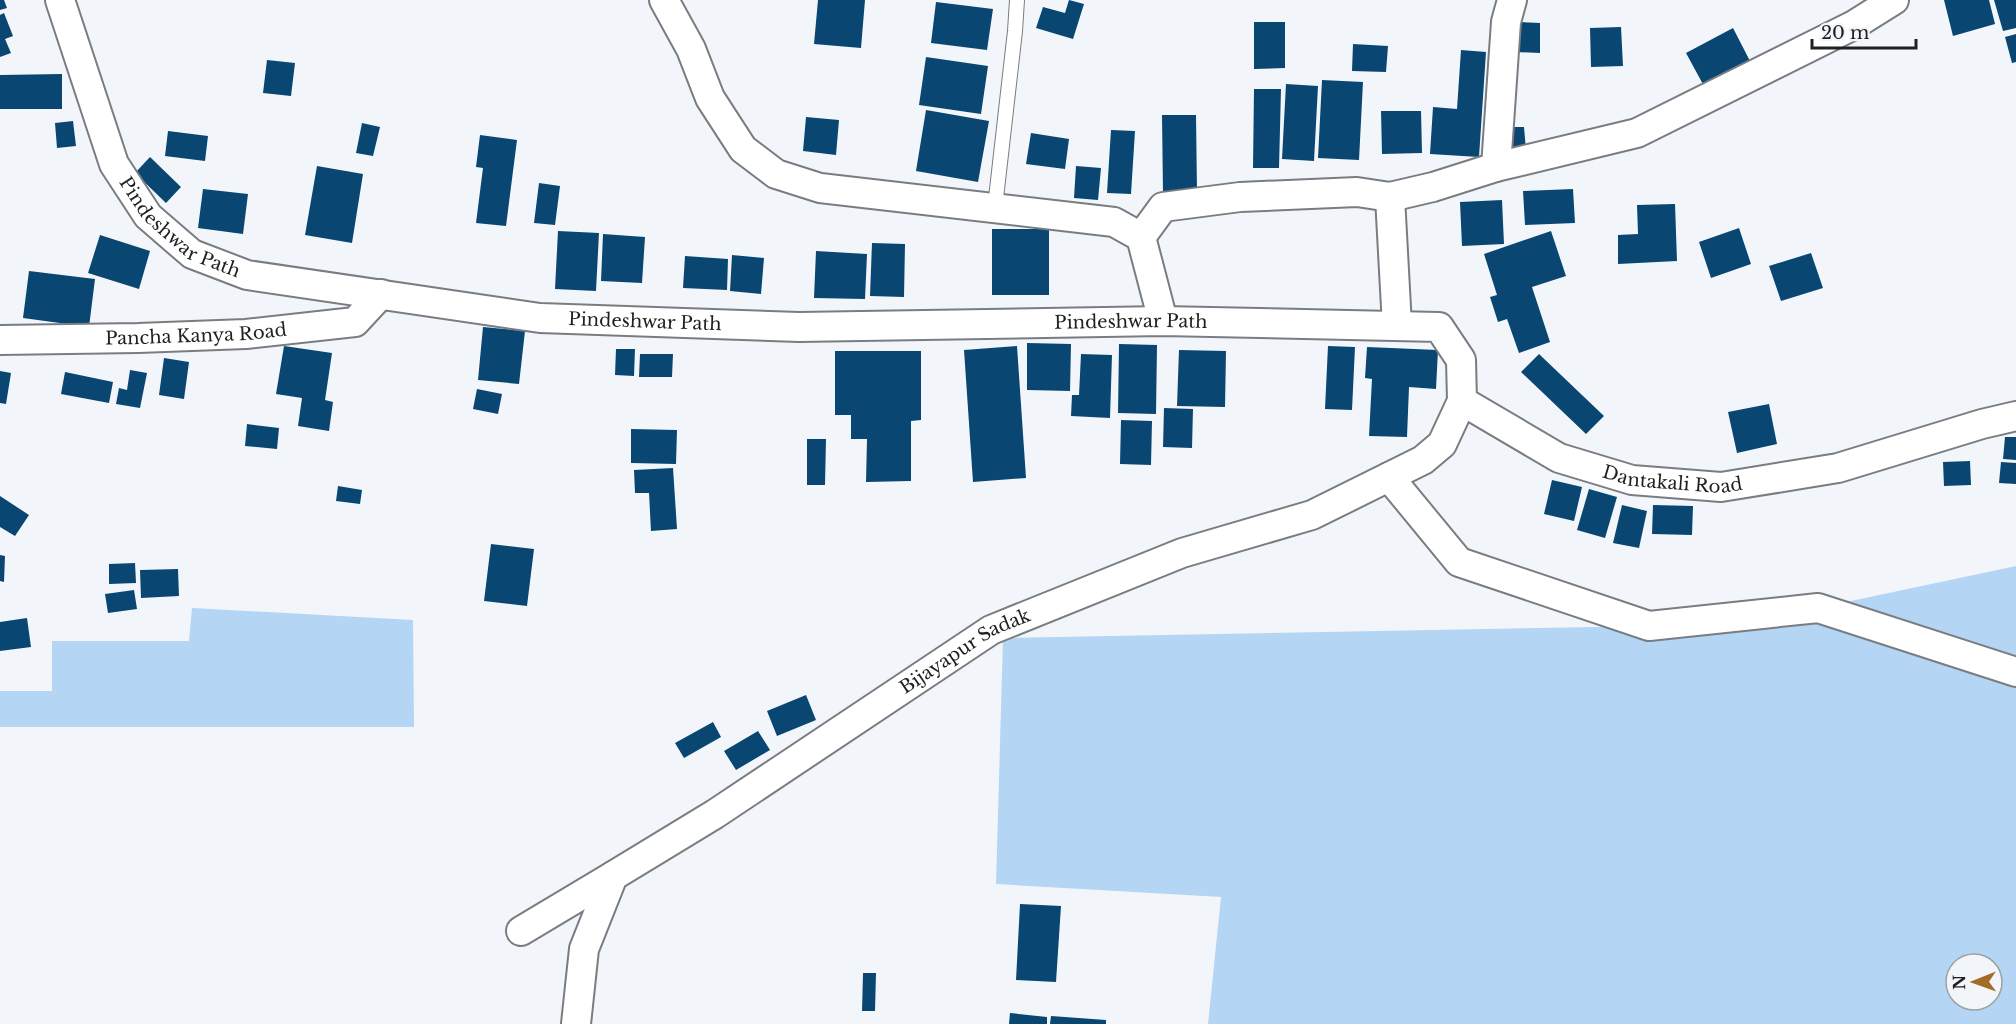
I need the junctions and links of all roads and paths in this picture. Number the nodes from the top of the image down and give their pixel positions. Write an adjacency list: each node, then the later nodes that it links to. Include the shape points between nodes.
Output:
1 (60, 0): 10 (street, Pindeshwar Path, via 114,164 148,216 192,254 247,275)
2 (664, 0): 8 (street, via 721,116 743,149 776,174 820,188)
3 (1017, 0): 8 (lane)
4 (1512, 0): 6 (street, via 1506,22)
5 (1894, 0): 6 (street, via 1854,25 1637,133)
6 (1496, 167): 7 (street)
7 (1390, 198): 9 (street, via 1357,192 1240,197 1163,207); 12 (street)
8 (995, 207): 9 (street, via 1114,222)
9 (1141, 237): 11 (street)
10 (381, 294): 11 (street, Pindeshwar Path, via 540,318 799,327); 13 (street, Pancha Kanya Road, via 355,322 246,334)
11 (1163, 321): 12 (street, Pindeshwar Path)
12 (1397, 326): 14 (street, via 1439,327 1461,360)
13 (0, 340)
14 (1462, 401): 15 (street, Dantakali Road, via 1559,458 1632,480 1721,487 1838,468); 16 (street, Bijayapur Sadak, via 1442,444 1423,460)
15 (2016, 416)
16 (1389, 477): 17 (street, via 1459,562 1649,626 1818,608); 18 (street, Bijayapur Sadak, via 1312,515 1182,553 991,630 715,814)
17 (2016, 672)
18 (613, 876): 19 (street, Bijayapur Sadak); 20 (street, via 584,949)
19 (521, 931)
20 (576, 1024)

